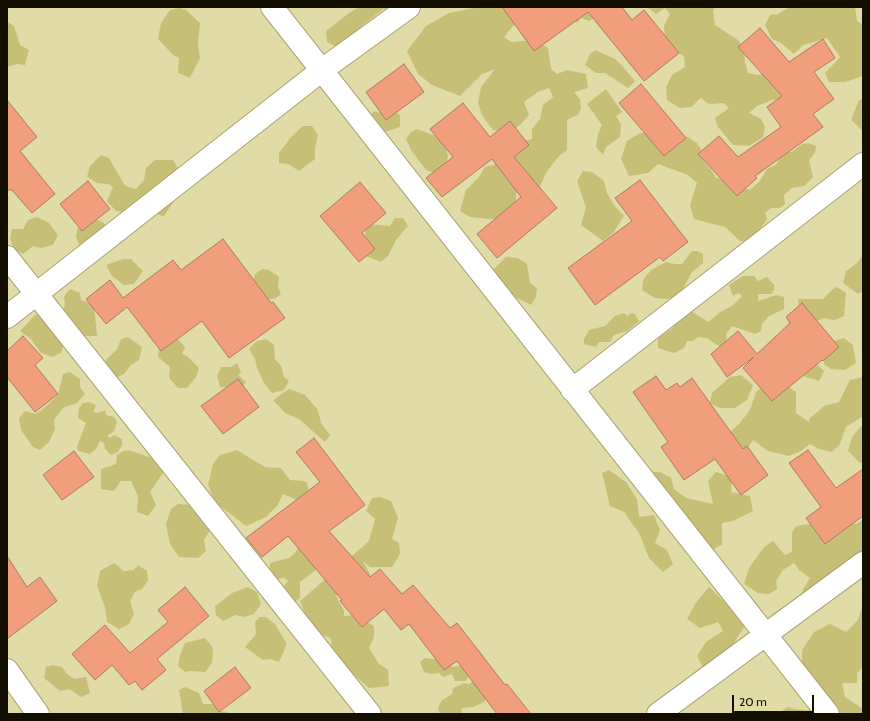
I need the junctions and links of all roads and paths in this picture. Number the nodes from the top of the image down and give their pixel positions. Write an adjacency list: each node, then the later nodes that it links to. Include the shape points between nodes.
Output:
1 (272, 7): 3 (street)
2 (409, 7): 3 (street)
3 (322, 70): 6 (street); 8 (street)
4 (863, 164): 8 (street)
5 (7, 257): 6 (street)
6 (35, 293): 7 (street); 13 (street)
7 (7, 317)
8 (572, 390): 10 (street)
9 (863, 563): 10 (street)
10 (765, 634): 14 (street); 15 (street)
11 (7, 670): 12 (street)
12 (38, 714)
13 (370, 714)
14 (658, 714)
15 (828, 714)

